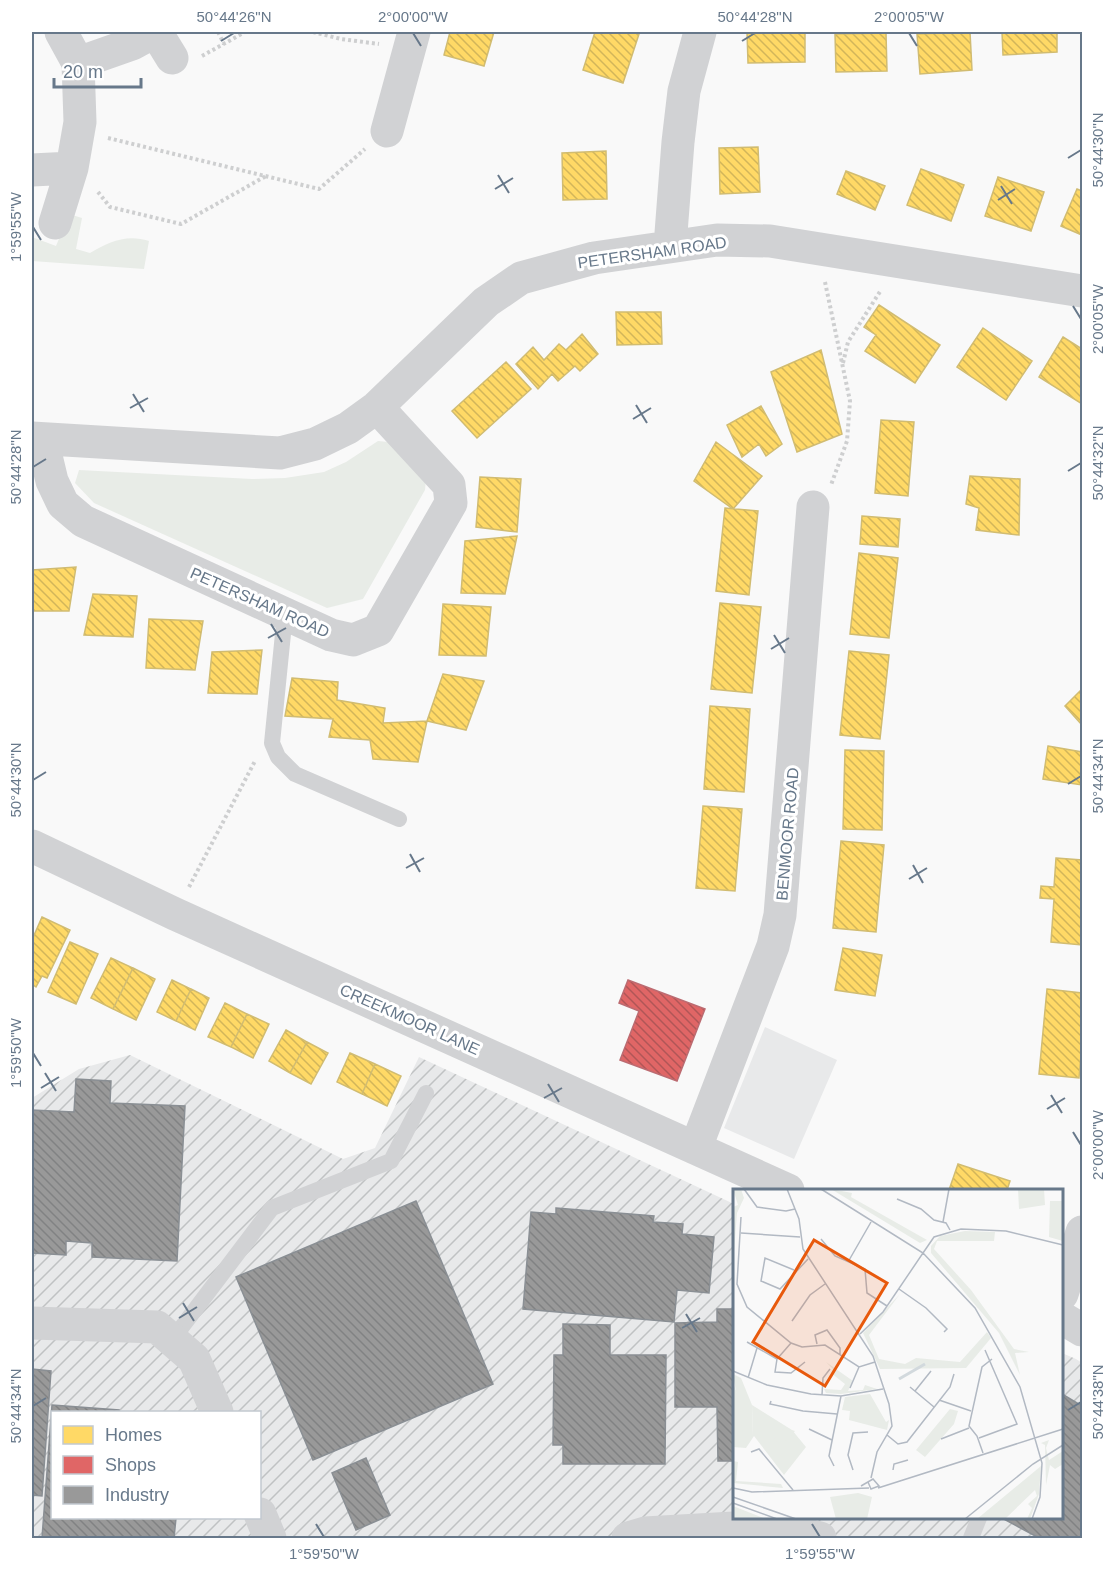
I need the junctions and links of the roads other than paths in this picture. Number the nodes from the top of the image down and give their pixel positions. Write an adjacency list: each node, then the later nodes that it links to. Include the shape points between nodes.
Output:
1 (61, 32): 5 (street)
2 (700, 32): 10 (street, via 684,91)
3 (160, 40): 5 (street, via 132,44)
4 (412, 40): 6 (street)
5 (78, 63): 7 (street, via 78,130)
6 (387, 130)
7 (72, 168): 8 (street); 9 (street)
8 (32, 170)
9 (55, 223)
10 (670, 246): 11 (street, PETERSHAM ROAD, via 717,240 770,241); 12 (street, PETERSHAM ROAD, via 594,258 521,278 486,302)
11 (1083, 291)
12 (377, 407): 13 (street, PETERSHAM ROAD, via 348,429 315,444 280,453); 15 (street, PETERSHAM ROAD, via 449,485 451,503 378,630 353,640 331,635)
13 (37, 438): 15 (street, PETERSHAM ROAD, via 63,504 83,521)
14 (813, 507): 19 (street, BENMOOR ROAD, via 780,915 773,946)
15 (285, 614): 16 (lane, via 272,743 278,757 295,774)
16 (399, 819)
17 (32, 846): 19 (street, CREEKMOOR LANE)
18 (426, 1093): 26 (lane, via 391,1161 272,1208)
19 (696, 1147): 20 (street, CREEKMOOR LANE)
20 (784, 1189)
21 (1083, 1232): 22 (street)
22 (1063, 1291)
23 (1063, 1319): 25 (street)
24 (32, 1323): 26 (street, via 157,1327)
25 (1083, 1330)
26 (172, 1340): 27 (street, via 194,1359)
27 (216, 1411)
28 (980, 1519): 31 (lane)
29 (801, 1532): 30 (street, via 769,1526 645,1533)
30 (628, 1539)
31 (971, 1539)

